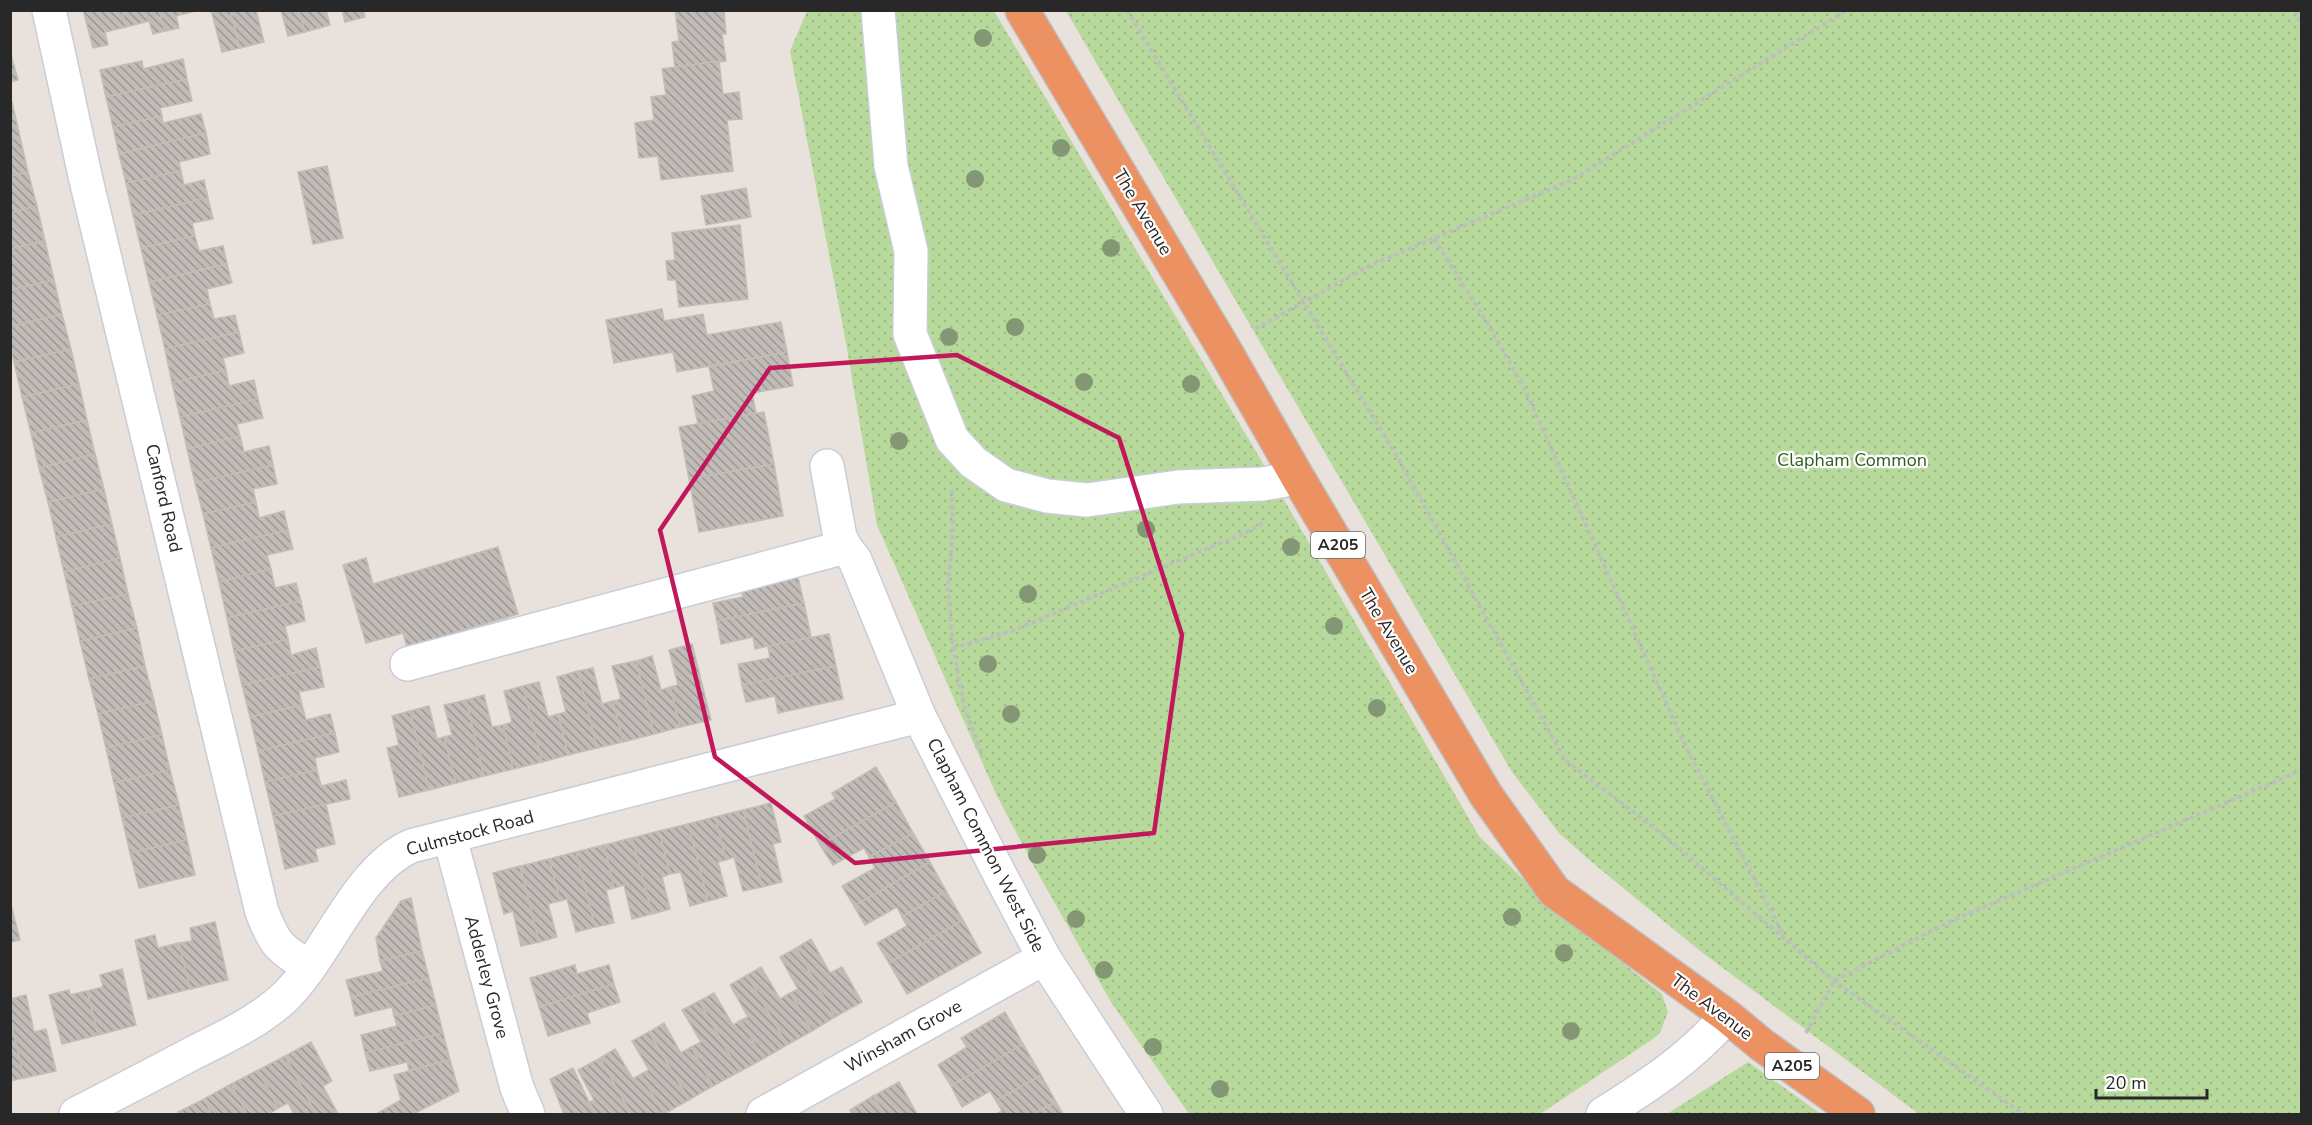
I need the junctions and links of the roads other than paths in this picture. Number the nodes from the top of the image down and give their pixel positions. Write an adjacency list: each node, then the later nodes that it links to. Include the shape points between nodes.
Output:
1 (49, 10): 11 (street, Canford Road, via 86,180 262,912 274,939 288,955)
2 (878, 10): 5 (street, via 891,166 910,251 910,334 952,439 973,462 1006,485 1047,496 1087,500)
3 (1022, 10): 5 (highway, The Avenue / A205)
4 (827, 466): 6 (street, Clapham Common West Side, via 840,537)
5 (1298, 478): 12 (highway, The Avenue / A205, via 1486,795 1554,891)
6 (850, 553): 7 (street); 8 (street, Clapham Common West Side)
7 (407, 664)
8 (919, 716): 9 (street, Culmstock Road); 10 (street, Clapham Common West Side)
9 (450, 838): 11 (street, Culmstock Road, via 411,846 383,864); 14 (street, Adderley Grove, via 517,1088)
10 (1044, 958): 15 (street, Winsham Grove); 16 (street, Clapham Common West Side)
11 (310, 966): 13 (street, Culmstock Road, via 286,996 246,1026)
12 (1727, 1016): 17 (street, via 1665,1075); 18 (highway, The Avenue / A205)
13 (76, 1114)
14 (528, 1114)
15 (763, 1114)
16 (1146, 1114)
17 (1603, 1114)
18 (1858, 1114)

